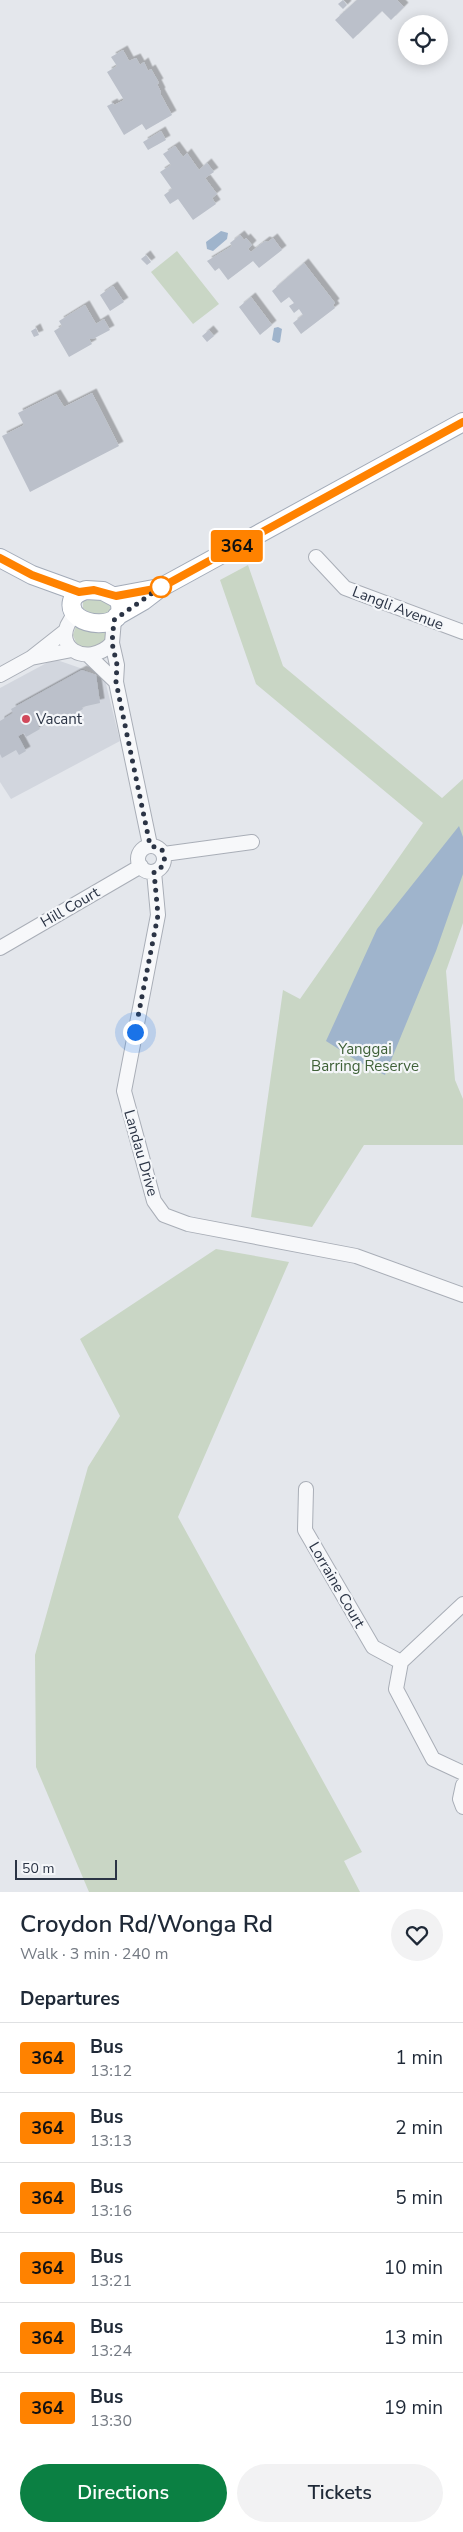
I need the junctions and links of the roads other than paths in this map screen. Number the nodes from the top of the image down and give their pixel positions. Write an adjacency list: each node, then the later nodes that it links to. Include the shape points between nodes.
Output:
1 (463, 422): 5 (main road)
2 (316, 557): 11 (street, Langli Avenue, via 345,588)
3 (0, 558): 4 (main road)
4 (32, 575): 6 (main road); 8 (main road)
5 (160, 588): 7 (main road); 9 (main road)
6 (79, 592): 7 (main road, via 94,590); 8 (main road, via 72,599)
7 (116, 596): 9 (main road, via 121,608)
8 (73, 612): 9 (main road, via 98,624); 10 (street)
9 (116, 618): 12 (street)
10 (64, 632): 13 (street, via 65,642); 15 (street)
11 (463, 632)
12 (112, 643): 14 (street, via 102,653); 17 (street, via 117,665)
13 (72, 650): 14 (street); 15 (street)
14 (88, 655): 17 (street)
15 (31, 658): 16 (street)
16 (0, 675)
17 (116, 682): 19 (street)
18 (252, 842): 20 (street)
19 (150, 845): 20 (street, via 159,847); 21 (street, via 140,851 138,859)
20 (164, 854): 21 (street, via 162,867)
21 (147, 869): 22 (street, Hill Court); 23 (street, Landau Drive, via 158,915 124,1091 147,1182 164,1215 188,1224 356,1256)
22 (0, 948)
23 (463, 1295)
24 (306, 1489): 26 (street, Lorraine Court, via 305,1530 372,1647)
25 (463, 1604): 26 (street)
26 (401, 1662): 27 (street, via 396,1689 433,1759)
27 (463, 1773)
28 (463, 1785): 29 (street, via 460,1799)
29 (463, 1807)

